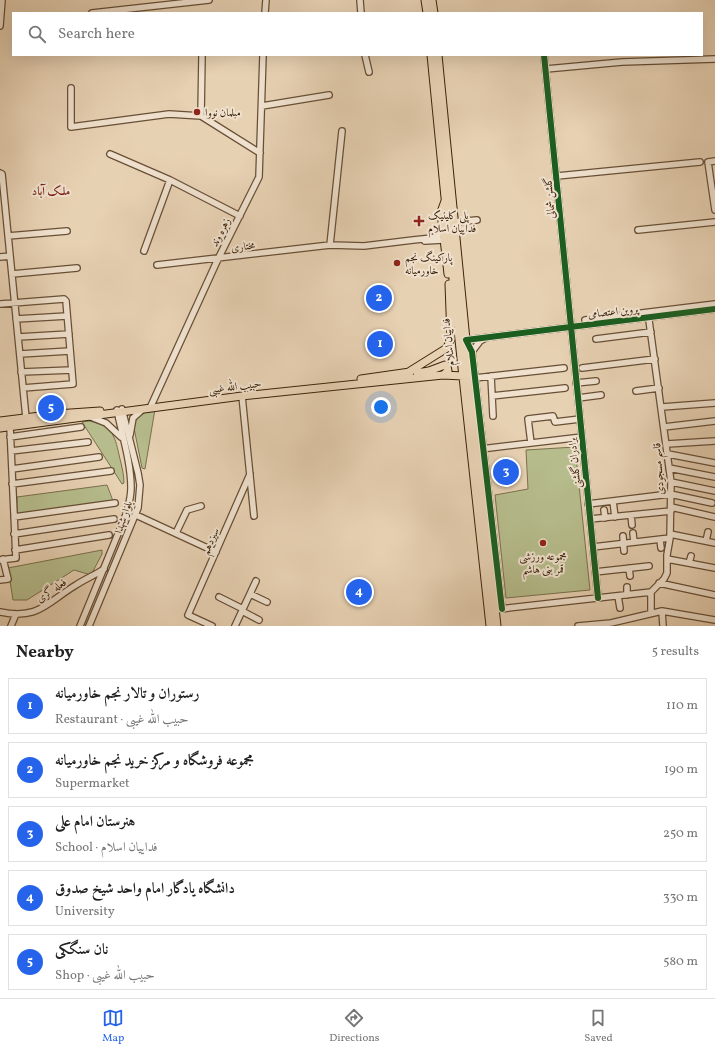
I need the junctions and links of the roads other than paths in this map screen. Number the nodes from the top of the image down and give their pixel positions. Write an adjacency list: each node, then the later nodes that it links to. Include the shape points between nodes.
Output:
1 (2, 0): 12 (street)
2 (209, 0): 7 (street)
3 (266, 0): 8 (street)
4 (360, 0): 9 (street)
5 (425, 0): 10 (main road)
6 (432, 0): 11 (main road)
7 (101, 12)
8 (265, 12)
9 (361, 12)
10 (427, 12)
11 (434, 12)
12 (0, 26)
13 (202, 56): 25 (street)
14 (263, 56): 24 (street, زهره وند)
15 (365, 56): 21 (street)
16 (431, 56): 34 (main road, فداییان اسلام)
17 (438, 56): 39 (main road, فداییان اسلام)
18 (544, 56): 20 (street, گلشن شمالی)
19 (715, 59): 20 (street, via 622,62)
20 (546, 69): 32 (street, گلشن شمالی)
21 (369, 72)
22 (71, 88): 25 (street, via 71,127 169,114)
23 (329, 95): 24 (street)
24 (262, 106): 27 (street, زهره وند)
25 (201, 116): 27 (street)
26 (342, 131): 47 (street)
27 (260, 153): 37 (street, زهره وند, via 259,177)
28 (110, 154): 33 (street)
29 (715, 161): 36 (street, via 708,162)
30 (700, 162): 32 (street)
31 (1, 173): 35 (street)
32 (557, 176): 62 (street, گلشن شمالی)
33 (170, 180): 37 (street); 48 (street)
34 (446, 198): 46 (main road, via 441,212); 68 (main road, فداییان اسلام)
35 (2, 199): 41 (street)
36 (715, 210)
37 (240, 216): 51 (street, زهره وند)
38 (477, 220): 39 (street)
39 (454, 222): 68 (main road, فداییان اسلام)
40 (715, 222): 43 (street)
41 (7, 224): 42 (street); 45 (street)
42 (0, 225)
43 (638, 230)
44 (67, 231): 45 (street)
45 (8, 236): 49 (street)
46 (443, 236): 47 (street, مختاری, via 364,246); 78 (main road, via 451,338 446,348)
47 (330, 245): 51 (street, مختاری)
48 (144, 251)
49 (10, 256): 50 (street); 54 (street)
50 (0, 257)
51 (218, 260): 52 (street, مختاری); 96 (street, زهره وند)
52 (157, 266)
53 (77, 268): 54 (street)
54 (12, 274): 55 (street)
55 (14, 303): 56 (street); 60 (street, via 65,300); 61 (street)
56 (0, 304)
57 (715, 304): 59 (street, پروین اعتصامی)
58 (715, 309): 59 (street, پروین اعتصامی)
59 (649, 315): 62 (street, پروین اعتصامی); 63 (street, قاسم مسجودی)
60 (67, 316): 61 (street); 64 (street)
61 (16, 319): 65 (street)
62 (570, 326): 66 (street, پروین اعتصامی); 84 (street, برادران گلشنی)
63 (651, 332): 67 (street); 72 (street, قاسم مسجودی)
64 (69, 334): 65 (street); 69 (street)
65 (18, 337): 71 (street)
66 (486, 337): 68 (street, پروین اعتصامی); 70 (street)
67 (596, 339)
68 (462, 340): 70 (street); 73 (main road, فداییان اسلام); 78 (main road, حبیب الله غیبی, via 433,362); 80 (main road, فداییان اسلام)
69 (70, 351): 71 (street); 76 (street)
70 (472, 352): 73 (street); 82 (street)
71 (20, 354): 77 (street)
72 (655, 359): 75 (street); 88 (street, قاسم مسجودی)
73 (468, 360): 118 (main road, فداییان اسلام)
74 (564, 368): 81 (street)
75 (582, 368)
76 (72, 370): 77 (street); 85 (street, via 73,384)
77 (21, 372): 85 (street)
78 (407, 373): 79 (main road, via 429,372 445,365 448,371); 86 (main road, حبیب الله غیبی, via 337,382)
79 (444, 375): 80 (main road, حبیب الله غیبی); 86 (main road, حبیب الله غیبی)
80 (463, 376): 203 (main road, فداییان اسلام)
81 (491, 376): 82 (street); 92 (street)
82 (475, 378): 118 (street)
83 (596, 381): 84 (street)
84 (576, 383): 93 (street, برادران گلشنی)
85 (23, 388): 102 (street)
86 (322, 388): 91 (main road, حبیب الله غیبی)
87 (565, 388): 92 (street)
88 (659, 388): 89 (street); 95 (street, قاسم مسجودی)
89 (636, 391)
90 (600, 395): 93 (street)
91 (242, 396): 96 (main road, حبیب الله غیبی); 126 (street)
92 (492, 396): 99 (street)
93 (578, 398): 103 (street, برادران گلشنی)
94 (715, 403): 95 (street)
95 (662, 407): 108 (street, قاسم مسجودی)
96 (150, 408): 97 (main road, حبیب الله غیبی); 98 (main road, حبیب الله غیبی)
97 (120, 411): 98 (main road, حبیب الله غیبی); 100 (main road, حبیب الله غیبی); 101 (main road, حبیب الله غیبی); 112 (street, بلوار شهدا); 115 (street, بلوار شهدا)
98 (141, 411): 115 (street, via 133,418)
99 (493, 416)
100 (57, 417): 101 (main road, حبیب الله غیبی); 102 (main road, حبیب الله غیبی); 106 (main road, حبیب الله غیبی)
101 (89, 417): 112 (street, via 106,423)
102 (26, 418): 104 (main road, حبیب الله غیبی)
103 (580, 419): 111 (street, برادران گلشنی); 116 (street, via 555,422 553,416 528,419)
104 (0, 421)
105 (715, 421): 108 (street)
106 (10, 427): 109 (main road, حبیب الله غیبی); 110 (street)
107 (81, 427): 110 (street)
108 (664, 427): 117 (street, قاسم مسجودی)
109 (0, 428)
110 (10, 437): 119 (street)
111 (582, 437): 116 (street); 135 (street, برادران گلشنی)
112 (123, 441): 173 (street, بلوار شهدا, via 132,488 127,512)
113 (715, 441): 117 (street)
114 (88, 442): 119 (street)
115 (130, 443): 139 (street, بلوار شهدا, via 140,485)
116 (531, 443): 118 (street)
117 (667, 444): 120 (street, قاسم مسجودی)
118 (480, 449): 190 (main road, فداییان اسلام)
119 (11, 451): 124 (street)
120 (668, 454): 122 (street); 123 (street, قاسم مسجودی)
121 (99, 457): 124 (street)
122 (715, 463)
123 (669, 468): 127 (street); 128 (street, قاسم مسجودی)
124 (12, 469): 129 (street)
125 (111, 471): 129 (street)
126 (250, 474): 141 (street); 165 (street, سیزدهم)
127 (715, 477)
128 (671, 482): 130 (street); 131 (street, قاسم مسجودی)
129 (12, 484): 144 (street)
130 (715, 491)
131 (670, 494): 132 (street); 134 (street); 137 (street, قاسم مسجودی)
132 (613, 501): 135 (street); 142 (street)
133 (115, 503): 144 (street)
134 (712, 503)
135 (588, 504): 147 (street, برادران گلشنی)
136 (201, 506): 150 (street, via 187,510)
137 (671, 509): 140 (street); 143 (street); 155 (street, قاسم مسجودی)
138 (604, 510): 145 (street)
139 (136, 515): 150 (street); 174 (street, بلوار شهدا)
140 (631, 515): 142 (street); 148 (street)
141 (254, 516)
142 (615, 517): 145 (street)
143 (715, 517)
144 (14, 518): 152 (street)
145 (605, 518): 147 (street)
146 (114, 519): 152 (street)
147 (590, 519): 161 (street, برادران گلشنی)
148 (632, 525)
149 (708, 532): 157 (street)
150 (176, 533): 165 (street)
151 (633, 533): 158 (street)
152 (14, 534): 163 (street)
153 (109, 535): 163 (street)
154 (623, 536): 159 (street)
155 (670, 536): 156 (street); 157 (street); 167 (street, قاسم مسجودی)
156 (660, 540): 158 (street); 162 (street)
157 (706, 541): 160 (street)
158 (634, 542): 159 (street)
159 (624, 543): 161 (street); 164 (street)
160 (715, 543)
161 (593, 547): 175 (street, برادران گلشنی)
162 (661, 548)
163 (15, 550): 168 (street, via 16,558)
164 (624, 551)
165 (216, 552): 201 (street, سیزدهم, via 188,615)
166 (691, 556): 169 (street)
167 (667, 559): 169 (street); 180 (street, قاسم مسجودی, via 666,576)
168 (2, 560): 178 (street, via 8,579)
169 (689, 563): 172 (street)
170 (650, 566): 171 (street)
171 (629, 568): 175 (street); 176 (street)
172 (715, 568)
173 (104, 569): 174 (street); 177 (street, فعله گری); 181 (street, بلوار شهدا)
174 (111, 572): 200 (street, بلوار شهدا)
175 (595, 572): 187 (street, برادران گلشنی)
176 (630, 576)
177 (89, 579): 181 (street); 195 (street, فعله گری, via 36,612)
178 (0, 580)
179 (256, 581): 184 (street)
180 (659, 583): 183 (street, قاسم مسجودی); 185 (street, via 709,590)
181 (95, 589): 199 (street, بلوار شهدا)
182 (623, 592): 183 (street); 187 (street); 189 (street)
183 (651, 592): 194 (street)
184 (250, 594): 188 (street); 191 (street)
185 (715, 595)
186 (219, 597): 191 (street)
187 (598, 598): 190 (street)
188 (267, 602)
189 (620, 608)
190 (499, 609): 204 (main road, فداییان اسلام)
191 (242, 610): 196 (street); 202 (street)
192 (662, 611): 194 (street); 197 (street); 206 (street)
193 (0, 612): 195 (street, فعله گری)
194 (651, 613): 205 (street, via 611,623)
195 (16, 614): 198 (street)
196 (259, 620)
197 (715, 620)
198 (12, 626)
199 (80, 626)
200 (89, 626)
201 (212, 626)
202 (235, 626)
203 (490, 626)
204 (497, 626)
205 (578, 626)
206 (663, 626)

